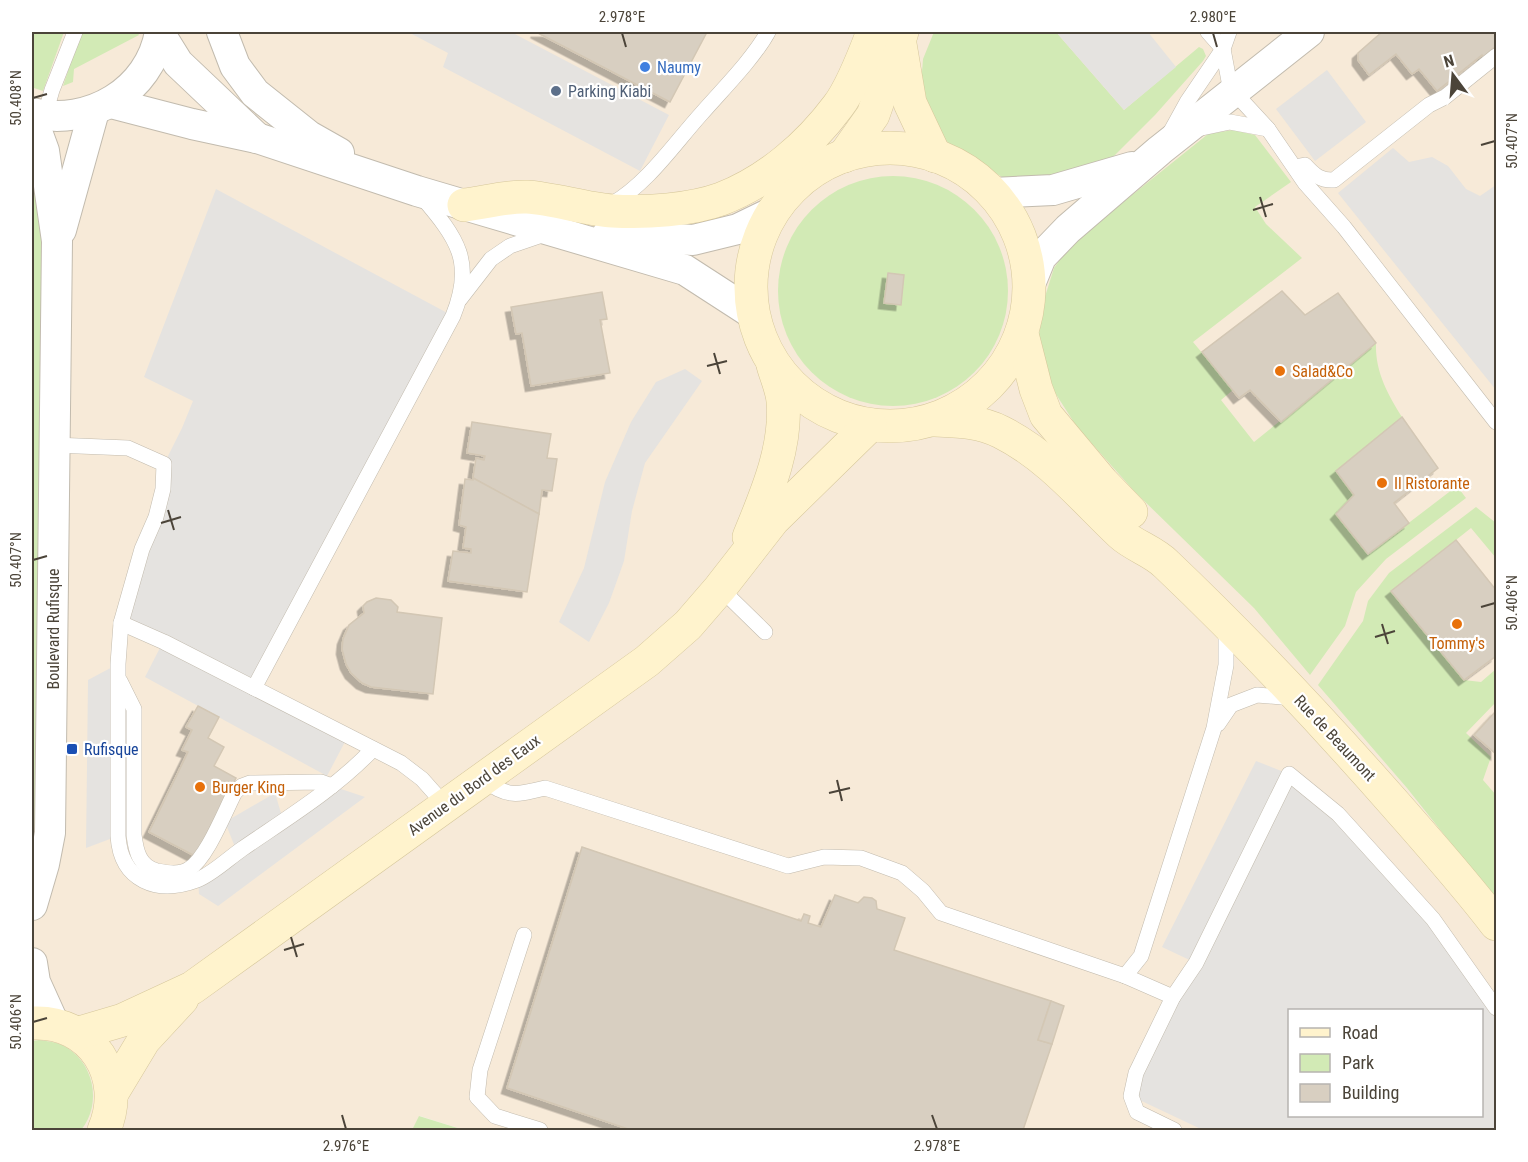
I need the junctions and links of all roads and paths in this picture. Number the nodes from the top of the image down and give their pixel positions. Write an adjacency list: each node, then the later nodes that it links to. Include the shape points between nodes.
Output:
1 (75, 32): 13 (lane)
2 (160, 32): 12 (street, via 158,45 140,78); 15 (street, via 178,63)
3 (222, 32): 20 (street, via 235,66 255,93 309,136 337,151)
4 (768, 32): 24 (lane, via 647,176 627,195)
5 (1208, 32): 9 (lane)
6 (1228, 32): 9 (lane)
7 (1310, 32): 11 (street)
8 (892, 35): 17 (street, via 873,115); 18 (street, via 910,103); 24 (street, via 864,54 840,105 798,150 770,173 721,199 682,208)
9 (1223, 49): 11 (lane); 16 (lane)
10 (1497, 56): 19 (lane, via 1334,180 1315,176 1305,165)
11 (1233, 91): 14 (lane); 16 (street)
12 (102, 107): 13 (street); 15 (street); 27 (street, Boulevard Rufisque)
13 (35, 123): 27 (street, Boulevard Rufisque, via 44,151)
14 (1268, 129): 16 (lane, via 1230,122 1208,125); 19 (lane)
15 (257, 138): 20 (street)
16 (1160, 150): 22 (street, via 1097,179 1053,190); 28 (street, via 1068,229 1041,257)
17 (844, 156): 18 (street, via 890,148); 25 (street, via 804,178)
18 (935, 156): 22 (street, via 957,165)
19 (1295, 166): 34 (lane)
20 (357, 172): 21 (street)
21 (417, 191): 23 (street); 29 (lane, via 447,226 458,249 464,271)
22 (993, 193): 28 (street, via 1020,235)
23 (464, 205): 24 (street, via 526,197); 26 (street)
24 (602, 210)
25 (773, 212): 26 (street, via 738,229 693,240); 30 (street, via 753,261)
26 (551, 231): 29 (lane, via 510,246 491,259); 30 (street, via 685,270)
27 (57, 241): 36 (street, Boulevard Rufisque)
28 (1030, 284): 31 (street)
29 (459, 300): 43 (lane)
30 (753, 314): 32 (street)
31 (1022, 333): 33 (street, via 1008,362 988,387); 37 (street, Rue de Beaumont, via 1046,415 1141,522)
32 (773, 363): 35 (street, via 799,393 832,414); 38 (street, Avenue du Bord des Eaux, via 783,400 783,432 773,472)
33 (933, 420): 35 (street, via 898,427); 37 (street, Rue de Beaumont, via 974,422 1001,432 1061,474 1123,536)
34 (1497, 422)
35 (870, 425): 38 (street, Avenue du Bord des Eaux, via 773,520)
36 (54, 445): 39 (lane, via 128,448 164,464 156,517 142,549); 50 (street, Boulevard Rufisque, via 51,833)
37 (1164, 561): 40 (street, Rue de Beaumont)
38 (729, 576): 41 (lane); 47 (street, Avenue du Bord des Eaux, via 688,625 647,661)
39 (122, 623): 42 (lane); 43 (lane)
40 (1226, 623): 44 (street, Rue de Beaumont); 45 (lane, via 1226,665)
41 (765, 632)
42 (119, 678): 48 (lane, via 134,709 134,835 137,855 148,869 171,874 189,869 203,854 235,792 242,786 321,782); 48 (lane, via 119,853 138,879 166,887 198,880)
43 (254, 688): 46 (lane)
44 (1299, 698): 45 (lane, via 1257,695 1231,705); 51 (street, Rue de Beaumont)
45 (1214, 728): 54 (lane, via 1141,956)
46 (373, 749): 48 (lane); 49 (lane, via 422,779)
47 (481, 779): 49 (street, Avenue du Bord des Eaux); 54 (lane, via 504,794 545,788 788,866 824,857 861,858 902,873 941,913)
48 (332, 786)
49 (446, 806): 55 (street, Avenue du Bord des Eaux)
50 (32, 905)
51 (1497, 924)
52 (524, 935): 61 (lane, via 480,1070 477,1097 495,1116)
53 (32, 963): 58 (street, via 35,982)
54 (1125, 976): 56 (lane)
55 (192, 988): 58 (street, Avenue du Bord des Eaux, via 123,1020); 59 (street, Avenue du Bord des Eaux, via 144,1040)
56 (1173, 997): 57 (lane, via 1196,963 1289,774 1338,814 1438,925); 62 (lane, via 1136,1073 1131,1096 1137,1112)
57 (1497, 1008)
58 (55, 1027): 59 (street, via 98,1053 108,1072)
59 (112, 1093): 60 (street)
60 (104, 1131)
61 (540, 1131)
62 (1174, 1131)

